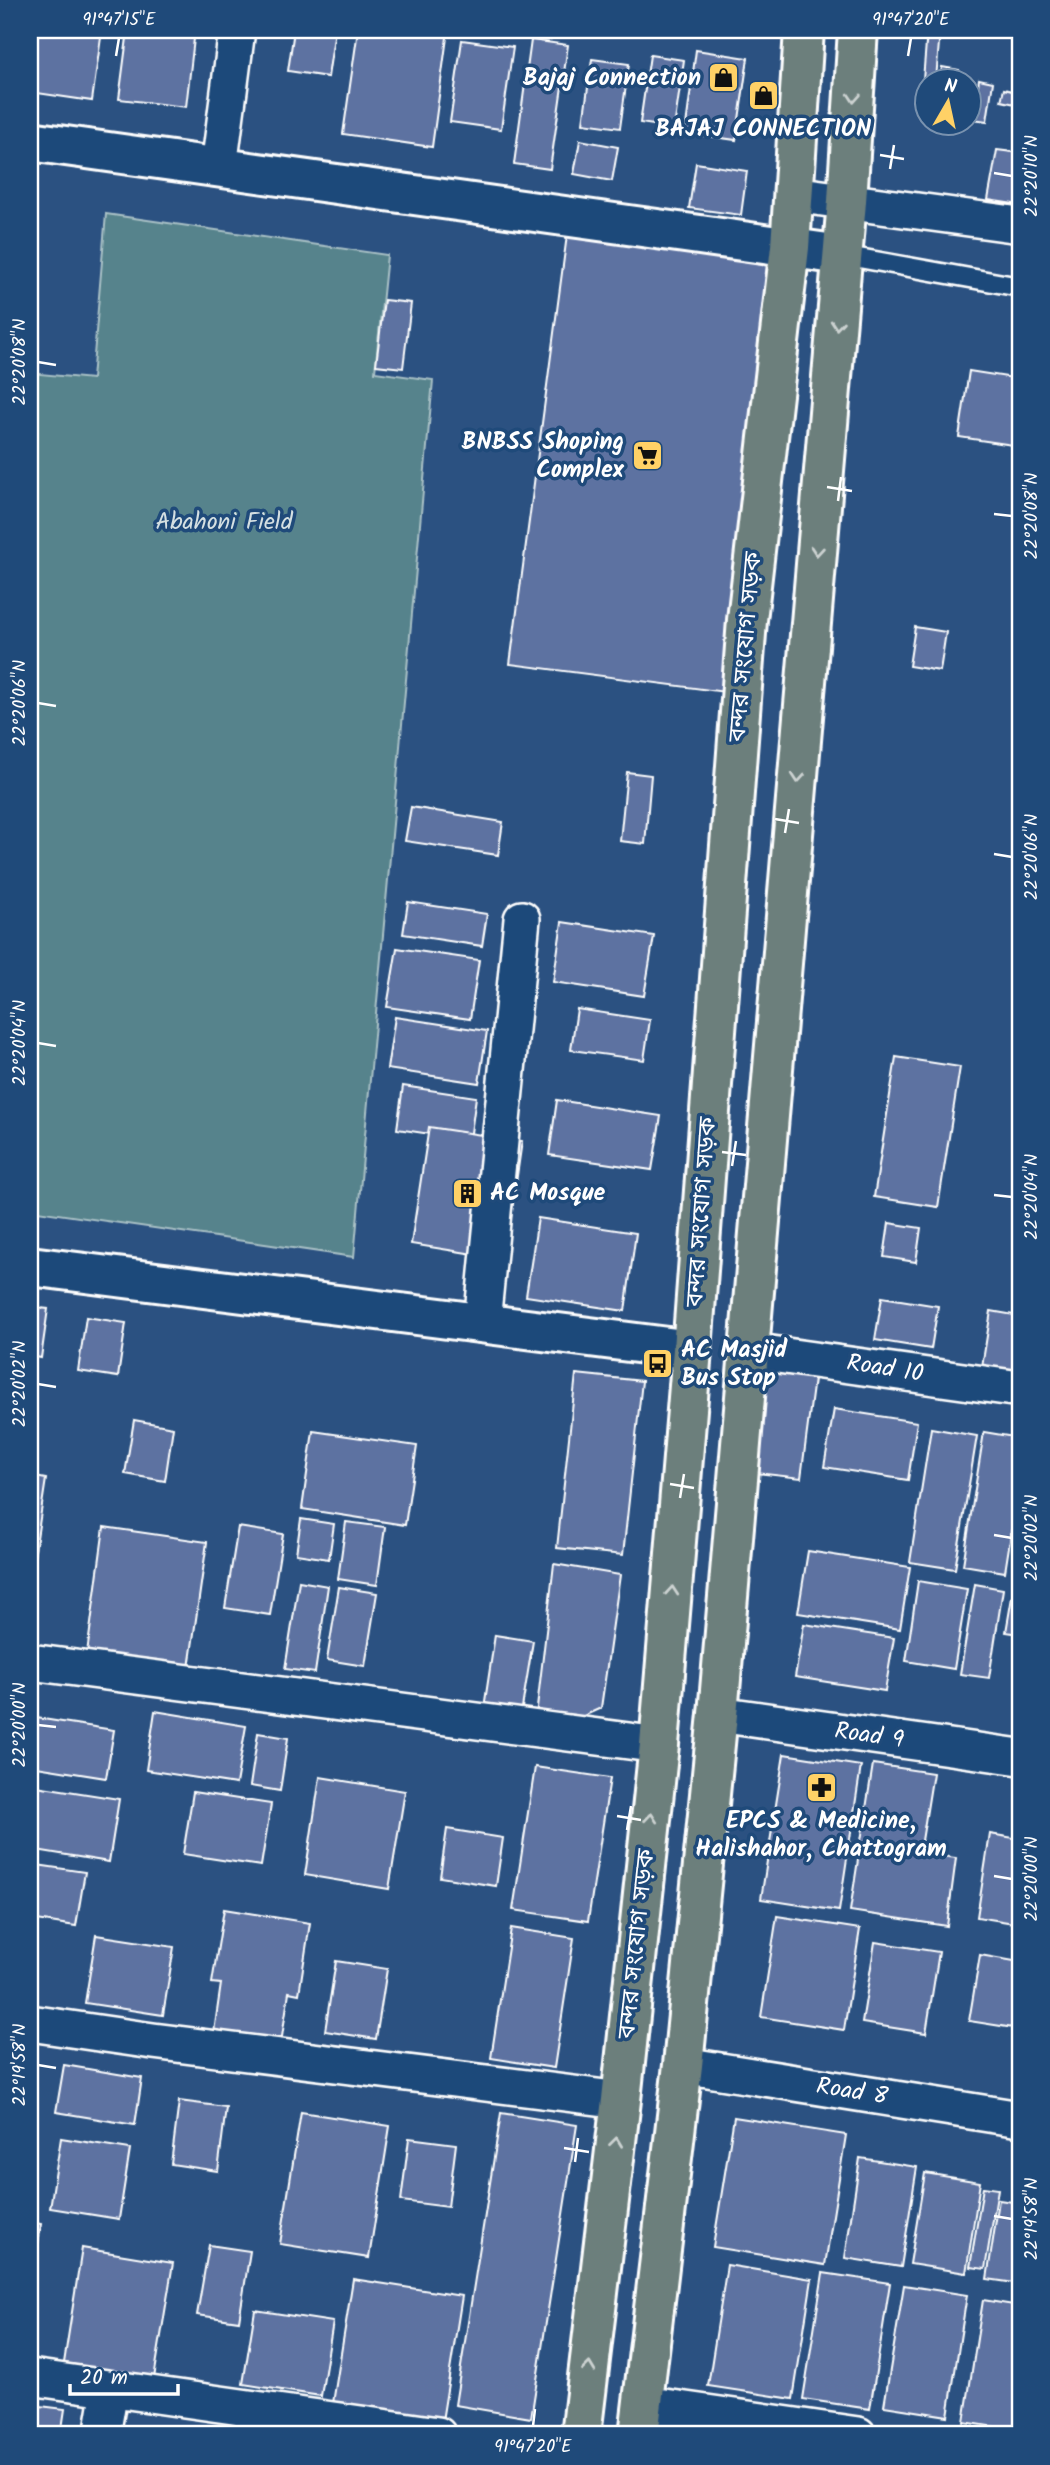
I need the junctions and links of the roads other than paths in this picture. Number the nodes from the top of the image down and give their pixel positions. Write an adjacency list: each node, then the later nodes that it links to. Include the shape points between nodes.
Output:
1 (237, 30): 5 (street)
2 (804, 30): 6 (highway, বন্দর সংযোগ সড়ক)
3 (858, 30): 7 (highway, one-way to 7)
4 (30, 141): 5 (street)
5 (219, 167): 9 (street)
6 (793, 194): 7 (street); 9 (highway, বন্দর সংযোগ সড়ক)
7 (847, 201): 8 (street); 10 (highway)
8 (1020, 225)
9 (790, 247): 10 (street); 15 (highway, বন্দর সংযোগ সড়ক, via 747,620)
10 (842, 255): 11 (lane); 16 (highway, one-way to 16)
11 (1020, 287)
12 (522, 919): 14 (street)
13 (30, 1266): 14 (street)
14 (482, 1324): 15 (street)
15 (692, 1350): 20 (highway, বন্দর সংযোগ সড়ক, one-way to 15)
16 (750, 1351): 17 (street, Road 10); 19 (highway)
17 (1020, 1389)
18 (30, 1662): 20 (street)
19 (718, 1714): 21 (street, Road 9); 23 (highway)
20 (659, 1745): 24 (highway, বন্দর সংযোগ সড়ক, one-way to 20)
21 (1020, 1757)
22 (30, 2022): 24 (street)
23 (683, 2065): 25 (street, Road 8); 28 (highway)
24 (621, 2100): 31 (highway, বন্দর সংযোগ সড়ক, one-way to 24)
25 (1020, 2119)
26 (30, 2376): 27 (street)
27 (110, 2389): 29 (street); 30 (street)
28 (641, 2420): 32 (street)
29 (103, 2435)
30 (438, 2435)
31 (581, 2435)
32 (858, 2435)

